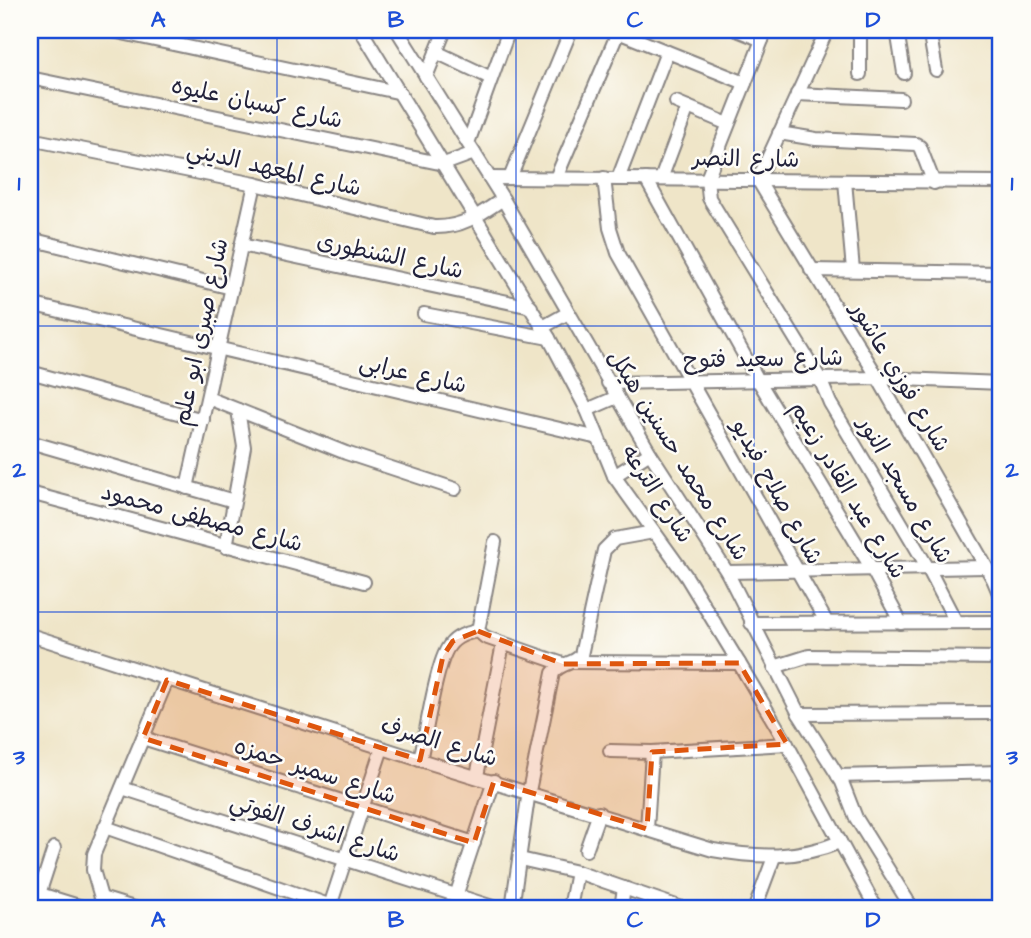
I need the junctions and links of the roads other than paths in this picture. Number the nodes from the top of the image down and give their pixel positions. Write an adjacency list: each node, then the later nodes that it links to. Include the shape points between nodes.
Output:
1 (108, 30): 13 (street)
2 (360, 30): 24 (street, شارع الترعه)
3 (397, 30): 20 (street, شارع محمد حسنين هيكل)
4 (445, 30): 15 (street)
5 (509, 30): 22 (street)
6 (571, 30): 33 (street)
7 (737, 30): 14 (street)
8 (827, 30): 25 (street)
9 (860, 30): 18 (street)
10 (897, 30): 19 (street)
11 (929, 30): 17 (street)
12 (619, 31): 16 (street); 34 (street)
13 (162, 35): 24 (street)
14 (764, 35): 23 (street)
15 (436, 52): 20 (street); 22 (street)
16 (667, 52): 23 (street); 36 (street)
17 (936, 70)
18 (860, 74)
19 (904, 74)
20 (426, 76): 30 (street, شارع محمد حسنين هيكل)
21 (30, 78): 31 (street, شارع كسبان عليوه)
22 (491, 78): 30 (street)
23 (745, 83): 27 (street)
24 (397, 92): 31 (street, شارع الترعه)
25 (797, 94): 26 (street); 28 (street)
26 (901, 99)
27 (728, 124): 38 (street, via 682,105); 39 (street)
28 (779, 133): 40 (street); 43 (street, via 916,144)
29 (30, 138): 44 (street, شارع المعهد الديني)
30 (471, 148): 31 (street); 32 (street, شارع محمد حسنين هيكل)
31 (444, 163): 46 (street, شارع الترعه)
32 (490, 178): 33 (street, شارع النصر); 45 (street, شارع محمد حسنين هيكل)
33 (510, 178): 34 (street, شارع النصر)
34 (556, 178): 35 (street, شارع النصر)
35 (604, 178): 36 (street, شارع النصر); 63 (street, شارع صلاح فيديو, via 618,253)
36 (618, 179): 37 (street, شارع النصر)
37 (646, 179): 38 (street, شارع النصر); 62 (street, شارع عبد القادر زعيم)
38 (661, 179): 39 (street, شارع النصر)
39 (707, 179): 40 (street, شارع النصر); 61 (street, شارع مسجد النور, via 713,206)
40 (758, 180): 41 (street, شارع النصر); 49 (street, شارع فوزي عاشور)
41 (845, 181): 43 (street, شارع النصر); 50 (street)
42 (1001, 182): 43 (street, شارع النصر)
43 (934, 183)
44 (255, 184): 46 (street, شارع المعهد الديني, via 434,227); 48 (street, شارع صبرى ابو علم)
45 (503, 199): 46 (street, شارع المعهد الديني); 55 (street, شارع محمد حسنين هيكل)
46 (477, 217): 54 (street, شارع الترعه)
47 (30, 239): 52 (street)
48 (241, 245): 52 (street, شارع صبرى ابو علم); 54 (street, شارع الشنطورى)
49 (811, 270): 50 (street); 60 (street, شارع فوزي عاشور)
50 (853, 271): 51 (street)
51 (1001, 273)
52 (232, 288): 58 (street, شارع صبرى ابو علم)
53 (30, 304): 58 (street, شارع عرابى)
54 (531, 307): 57 (street, شارع الترعه)
55 (568, 313): 57 (street); 64 (street, شارع محمد حسنين هيكل)
56 (424, 314): 57 (street)
57 (546, 333): 69 (street, شارع الترعه)
58 (218, 350): 67 (street, شارع صبرى ابو علم); 71 (street, شارع عرابى)
59 (30, 372): 70 (street)
60 (878, 378): 61 (street, شارع سعيد فتوح); 65 (street, شارع سعيد فتوح); 82 (street, شارع فوزي عاشور)
61 (820, 379): 62 (street, شارع سعيد فتوح); 83 (street, شارع مسجد النور)
62 (758, 380): 63 (street, شارع سعيد فتوح); 84 (street, شارع عبد القادر زعيم)
63 (691, 381): 64 (street, شارع سعيد فتوح); 85 (street, شارع صلاح فيديو)
64 (608, 383): 66 (street, شارع محمد حسنين هيكل)
65 (1001, 383)
66 (617, 397): 69 (street); 73 (street, شارع محمد حسنين هيكل)
67 (208, 398): 68 (street); 70 (street, شارع صبرى ابو علم)
68 (238, 410): 76 (street, via 358,458); 78 (street, via 244,447)
69 (587, 410): 71 (street, شارع الترعه)
70 (203, 420): 75 (street, شارع صبرى ابو علم)
71 (598, 438): 74 (street, شارع الترعه)
72 (30, 442): 75 (street)
73 (650, 453): 74 (street); 86 (street, شارع محمد حسنين هيكل)
74 (614, 476): 79 (street, شارع الترعه)
75 (187, 488): 78 (street)
76 (455, 489)
77 (30, 493): 81 (street, شارع مصطفى محمود)
78 (234, 501): 81 (street)
79 (654, 532): 98 (street, via 615,539 604,550 581,655); 99 (street, شارع الترعه)
80 (495, 541): 94 (street)
81 (226, 547): 87 (street, شارع مصطفى محمود)
82 (986, 566): 83 (street); 88 (street, شارع فوزي عاشور)
83 (928, 568): 84 (street); 90 (street, شارع مسجد النور)
84 (872, 569): 85 (street); 93 (street, شارع عبد القادر زعيم)
85 (797, 570): 86 (street); 92 (street, شارع صلاح فيديو)
86 (727, 572): 89 (street, شارع محمد حسنين هيكل)
87 (364, 582)
88 (1001, 598)
89 (751, 622): 92 (street); 100 (street, شارع محمد حسنين هيكل)
90 (956, 622): 91 (street); 93 (street)
91 (1001, 622)
92 (827, 623): 93 (street)
93 (901, 623)
94 (478, 631): 96 (street); 109 (street, via 453,641 443,656)
95 (30, 635): 101 (street, شارع الصرف)
96 (503, 643): 98 (street); 111 (street)
97 (1001, 658): 100 (street, via 809,656)
98 (568, 663): 99 (street); 115 (street, via 554,673 550,684)
99 (739, 663): 105 (street, شارع الترعه)
100 (774, 667): 103 (street, شارع محمد حسنين هيكل)
101 (167, 680): 104 (street); 106 (street, شارع الصرف)
102 (1001, 713): 103 (street)
103 (799, 714): 112 (street, شارع محمد حسنين هيكل)
104 (143, 738): 114 (street); 116 (street, شارع سمير حمزه)
105 (787, 744): 108 (street); 120 (street, شارع الترعه)
106 (382, 748): 109 (street, شارع الصرف); 116 (street)
107 (610, 751): 108 (street)
108 (652, 752): 119 (street)
109 (420, 760): 111 (street, شارع الصرف)
110 (1001, 772): 112 (street)
111 (477, 776): 113 (street, شارع الصرف)
112 (838, 776): 142 (street, شارع محمد حسنين هيكل, via 856,818)
113 (494, 781): 115 (street, شارع الصرف); 121 (street)
114 (122, 788): 118 (street); 126 (street, شارع اشرف الفوتي)
115 (529, 792): 117 (street, شارع الصرف); 125 (street)
116 (362, 808): 121 (street, شارع سمير حمزه); 126 (street)
117 (599, 813): 119 (street, شارع الصرف); 123 (street)
118 (105, 827): 131 (street, via 93,859); 132 (street)
119 (647, 829): 124 (street, شارع الصرف, via 713,850)
120 (840, 842): 124 (street, شارع الصرف, via 818,851); 141 (street, شارع الترعه)
121 (474, 843): 129 (street)
122 (54, 848): 130 (street)
123 (586, 850)
124 (774, 857): 140 (street)
125 (520, 859): 127 (street); 136 (street)
126 (344, 860): 129 (street, شارع اشرف الفوتي); 132 (street)
127 (577, 872): 128 (street); 137 (street)
128 (624, 888): 138 (street); 139 (street)
129 (456, 896): 135 (street, شارع اشرف الفوتي)
130 (39, 897): 133 (street)
131 (102, 903): 134 (street)
132 (333, 907)
133 (85, 908)
134 (134, 908)
135 (496, 908)
136 (512, 908)
137 (570, 908)
138 (621, 908)
139 (682, 908)
140 (755, 908)
141 (876, 908)
142 (912, 908)

